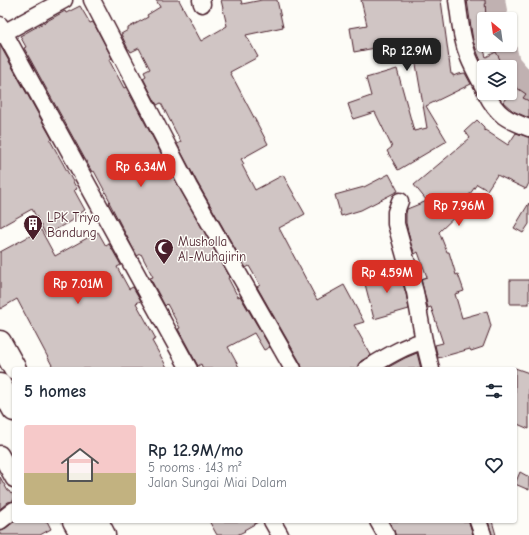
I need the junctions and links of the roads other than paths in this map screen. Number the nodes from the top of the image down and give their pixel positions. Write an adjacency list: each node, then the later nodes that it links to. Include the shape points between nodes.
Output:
1 (64, 0): 4 (street)
2 (92, 0): 13 (street, via 189,187)
3 (457, 0): 5 (street, via 462,34)
4 (1, 31): 12 (street)
5 (477, 74)
6 (490, 100): 7 (street, via 506,118)
7 (529, 128)
8 (400, 201): 9 (street, via 396,212 396,224 415,292)
9 (424, 341): 14 (street, via 404,347); 15 (street)
10 (0, 342): 11 (highway)
11 (14, 367)
12 (188, 367)
13 (292, 367)
14 (369, 367)
15 (430, 367)
16 (0, 454): 17 (street)
17 (12, 476)
18 (12, 512): 19 (street)
19 (0, 521)
20 (75, 523): 25 (highway)
21 (98, 523): 26 (highway)
22 (273, 523): 27 (street)
23 (379, 523): 28 (street)
24 (479, 523): 29 (street)
25 (82, 535)
26 (104, 535)
27 (280, 535)
28 (386, 535)
29 (483, 535)

